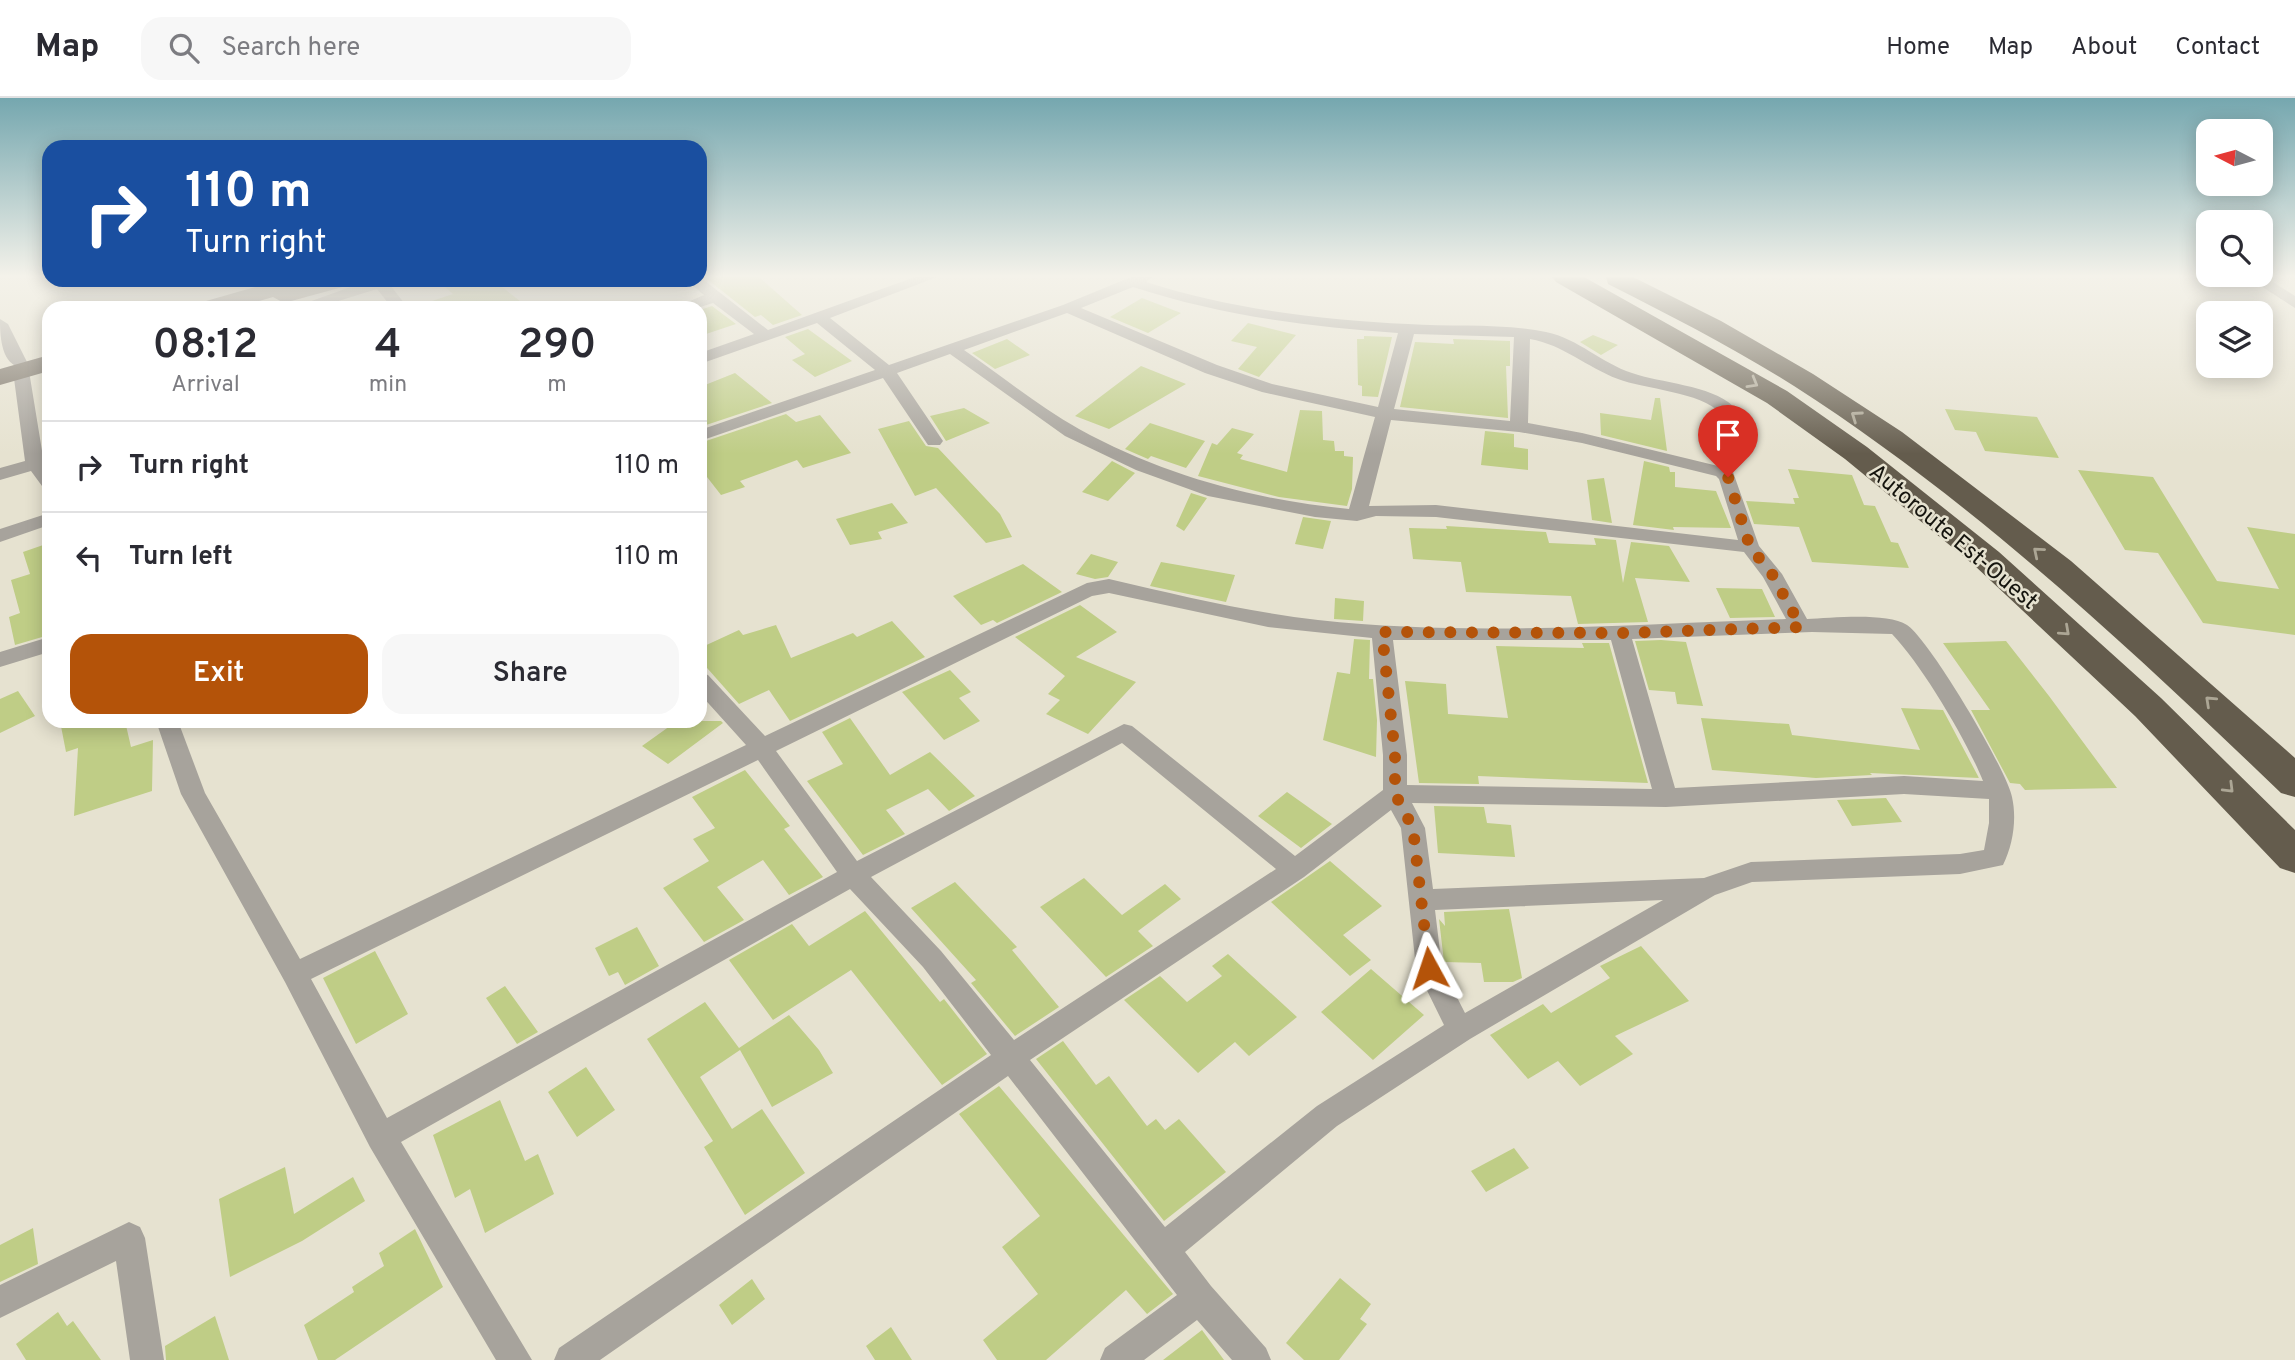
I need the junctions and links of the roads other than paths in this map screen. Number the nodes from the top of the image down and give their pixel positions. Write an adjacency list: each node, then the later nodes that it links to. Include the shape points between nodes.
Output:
1 (1522, 335): 18 (street)
2 (3, 336): 15 (street)
3 (766, 336): 13 (street)
4 (843, 336): 16 (street)
5 (984, 336): 11 (street)
6 (1133, 336): 17 (street, via 1268,388)
7 (1405, 336): 17 (street)
8 (1533, 336): 22 (street, via 1580,348 1623,376 1724,407 1732,417 1734,462)
9 (1669, 336): 41 (highway, Autoroute Est-Ouest, one-way to 41, via 1777,397 1856,453 1987,559 2128,688)
10 (1731, 336): 37 (highway, Autoroute Est-Ouest, one-way to 10, via 2155,649 2012,530 1786,367)
11 (950, 347): 16 (street); 25 (street, via 1071,432 1142,466 1216,492)
12 (42, 356): 15 (main road)
13 (707, 357)
14 (42, 364): 15 (main road)
15 (10, 369): 21 (street)
16 (887, 371): 19 (street); 20 (street)
17 (1387, 414): 18 (street); 25 (street)
18 (1520, 427): 22 (street)
19 (707, 434)
20 (934, 441)
21 (35, 464): 23 (street); 24 (street)
22 (1722, 472): 28 (street, via 1728,477)
23 (42, 473)
24 (0, 474)
25 (1357, 515): 28 (street, via 1375,510 1436,511)
26 (42, 521): 27 (street)
27 (0, 536)
28 (1750, 547): 29 (street, via 1772,574)
29 (1801, 627): 31 (street); 38 (street, via 1882,625 1899,629 1912,642 1983,756)
30 (1382, 632): 31 (street); 36 (street, via 1273,620 1098,587); 39 (street)
31 (1620, 633): 40 (street)
32 (42, 646): 33 (street)
33 (0, 660)
34 (707, 688): 36 (street)
35 (169, 728): 46 (street, via 193,794)
36 (761, 747): 43 (street); 46 (street)
37 (2295, 782)
38 (1999, 791): 40 (street, via 1904,785); 44 (street, via 2000,844 1994,858 1960,864 1751,872)
39 (1395, 794): 40 (street); 42 (street); 45 (street, via 1413,828)
40 (1666, 798)
41 (2295, 856)
42 (1295, 870): 43 (street, via 1124,732); 48 (street)
43 (853, 875): 48 (street, via 932,959); 49 (street)
44 (1706, 888): 45 (street); 47 (street)
45 (1423, 901): 47 (street, via 1429,968)
46 (295, 974): 49 (street)
47 (1460, 1030): 50 (street, via 1327,1116)
48 (1010, 1058): 50 (street); 55 (street)
49 (381, 1137): 54 (street)
50 (1163, 1249): 51 (street)
51 (1199, 1298): 56 (street); 57 (street)
52 (0, 1302): 53 (street, via 129,1238)
53 (147, 1360)
54 (515, 1360)
55 (571, 1360)
56 (1117, 1360)
57 (1254, 1360)

